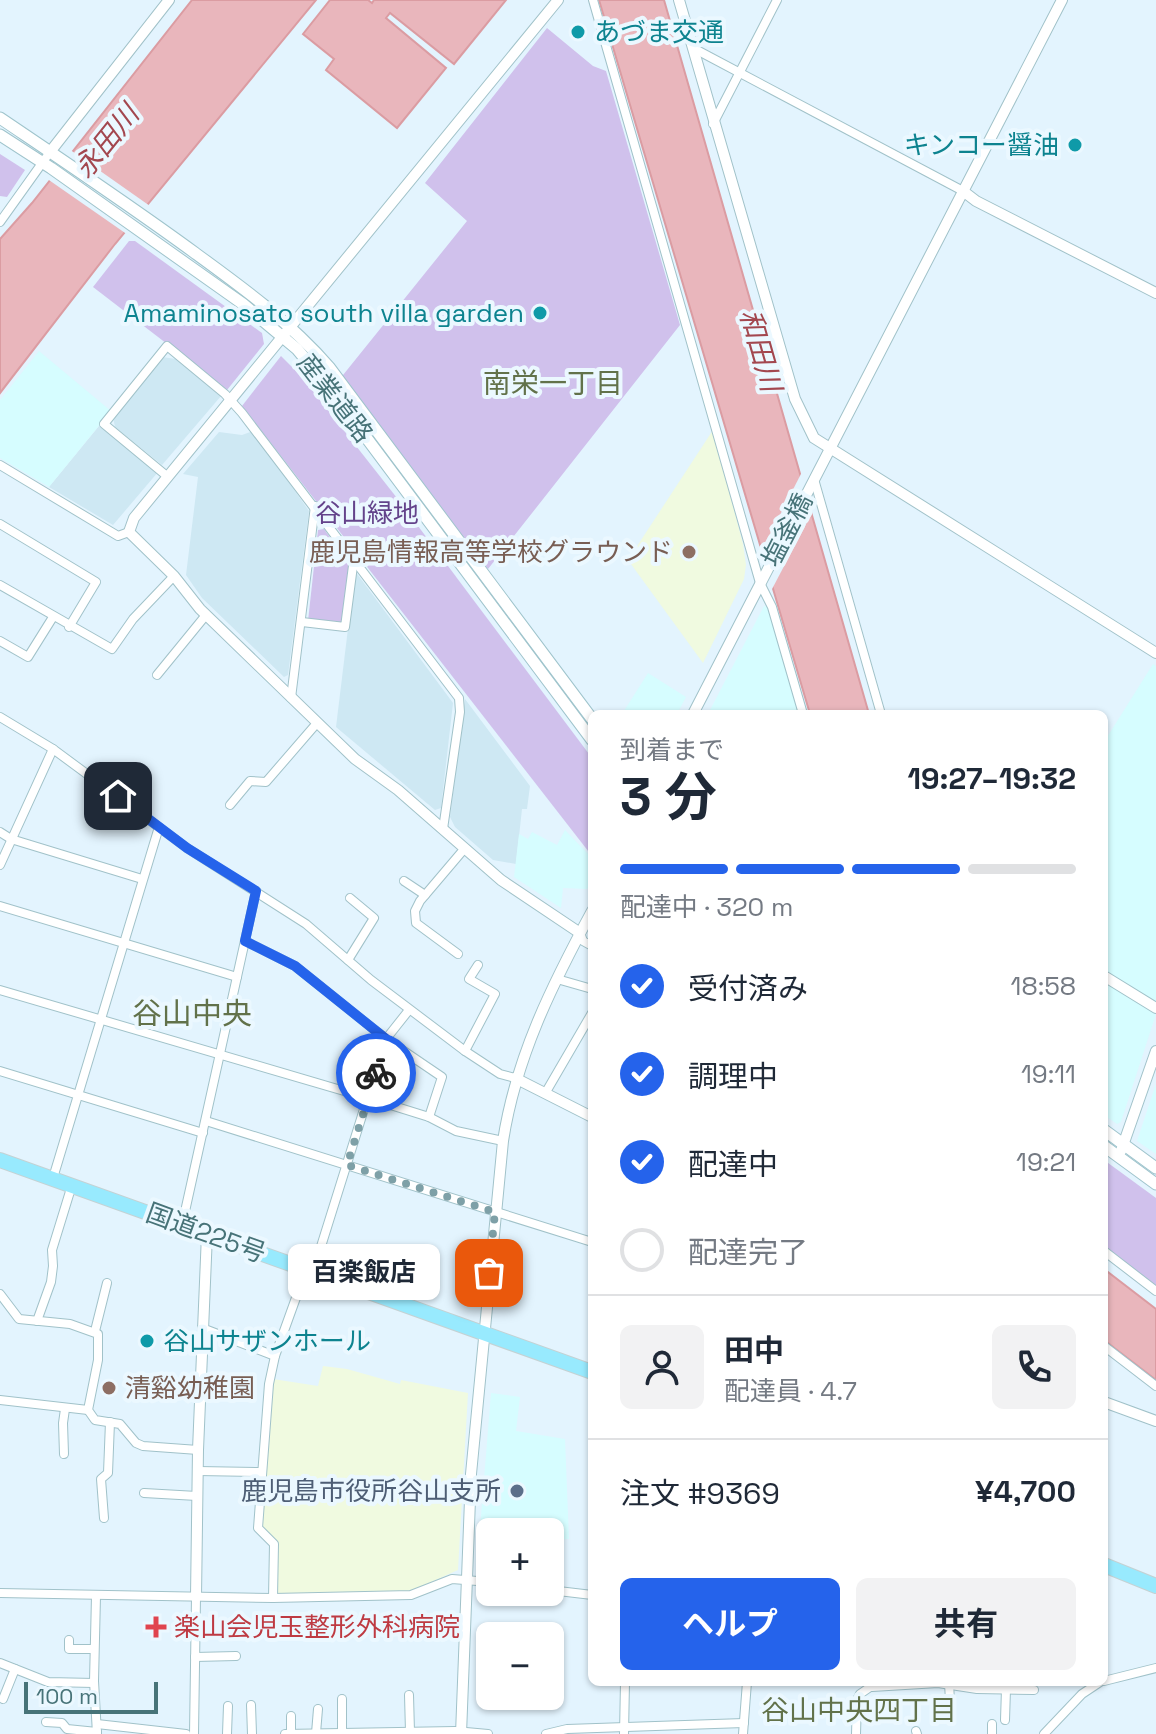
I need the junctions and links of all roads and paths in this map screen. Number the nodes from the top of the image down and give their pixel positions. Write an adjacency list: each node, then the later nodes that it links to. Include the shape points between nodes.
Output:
1 (169, 0): 12 (street)
2 (558, 0): 18 (street)
3 (593, 0): 29 (street)
4 (679, 0): 7 (street)
5 (777, 0): 8 (street)
6 (1062, 0): 13 (street, 塩釜橋)
7 (693, 48): 8 (street); 10 (street)
8 (740, 73): 10 (street); 13 (street)
9 (0, 118): 12 (main road, 産業道路)
10 (713, 124): 20 (street, via 795,399 814,438)
11 (0, 135): 12 (main road, 産業道路)
12 (51, 160): 15 (street); 18 (main road, 産業道路, via 136,227); 18 (main road, 産業道路, via 144,216 234,281)
13 (963, 191): 17 (street); 20 (street, 塩釜橋)
14 (0, 202): 15 (street)
15 (10, 209): 16 (street)
16 (0, 222)
17 (1156, 293)
18 (287, 332): 19 (street); 42 (main road, 産業道路, via 329,367); 45 (main road, 産業道路)
19 (231, 401): 22 (street); 22 (street, via 167,346 104,424); 24 (street)
20 (830, 449): 23 (street, 塩釜橋); 36 (street)
21 (0, 465): 26 (street, via 118,536)
22 (168, 477): 26 (street, via 130,523)
23 (813, 481): 29 (street, 塩釜橋); 41 (street)
24 (315, 506): 27 (street); 33 (street)
25 (0, 524): 34 (street, via 96,582)
26 (129, 532): 28 (street)
27 (354, 558): 33 (street, via 345,627); 49 (street, via 460,701)
28 (174, 576): 31 (street); 34 (street, via 112,649)
29 (760, 583): 39 (street, 塩釜橋); 40 (street)
30 (0, 585): 32 (street)
31 (206, 615): 37 (street); 38 (street)
32 (53, 617): 34 (street); 35 (street, via 28,657)
33 (302, 622): 38 (street)
34 (69, 627)
35 (0, 641)
36 (1156, 653)
37 (157, 675)
38 (290, 699): 44 (street)
39 (695, 710)
40 (802, 710)
41 (880, 710)
42 (588, 714)
43 (0, 717): 46 (street)
44 (317, 723): 47 (street, via 266,782 250,781); 49 (street)
45 (588, 735)
46 (53, 749): 48 (street); 51 (street)
47 (230, 805)
48 (159, 827): 54 (street); 56 (street)
49 (443, 829): 52 (street)
50 (0, 832): 51 (street)
51 (11, 839): 53 (street); 54 (street)
52 (465, 848): 57 (street); 61 (street, via 519,895)
53 (0, 865)
54 (142, 879): 63 (street)
55 (404, 881): 57 (street)
56 (256, 891): 62 (street); 66 (street)
57 (425, 895): 65 (street, via 416,908 416,923)
58 (350, 898): 66 (street, via 374,918)
59 (0, 906): 63 (street)
60 (588, 918): 61 (street)
61 (580, 933): 64 (street); 70 (street)
62 (245, 941): 68 (street); 79 (street, via 295,966)
63 (123, 943): 68 (street); 76 (street)
64 (588, 944)
65 (458, 954)
66 (348, 960): 74 (street)
67 (478, 965): 80 (street, via 469,979 495,994)
68 (237, 977): 82 (street)
69 (1108, 978): 73 (street)
70 (557, 979): 71 (street); 84 (street)
71 (588, 988)
72 (0, 990): 76 (street)
73 (1156, 1008)
74 (409, 1010): 78 (street); 80 (street)
75 (388, 1017): 78 (street)
76 (100, 1018): 82 (street); 86 (street)
77 (588, 1020): 85 (street)
78 (397, 1025): 79 (street)
79 (386, 1039): 87 (street); 89 (street, via 442,1077)
80 (465, 1051): 84 (street)
81 (1156, 1051): 94 (street)
82 (220, 1053): 87 (street); 90 (street)
83 (0, 1071): 86 (street)
84 (515, 1078): 85 (street); 93 (street)
85 (546, 1092): 88 (street)
86 (77, 1095): 91 (street); 100 (street)
87 (368, 1098): 89 (street); 98 (street)
88 (588, 1115)
89 (429, 1117): 93 (street, via 456,1131)
90 (206, 1121): 91 (street); 98 (street)
91 (203, 1133): 104 (street)
92 (1108, 1133): 94 (main road)
93 (503, 1141): 103 (street)
94 (1123, 1144): 96 (street); 99 (main road)
95 (1108, 1149): 96 (main road)
96 (1119, 1157): 101 (main road)
97 (0, 1160): 100 (highway, 国道225号)
98 (347, 1165): 103 (street); 108 (street)
99 (1156, 1168)
100 (53, 1178): 102 (highway, 国道225号)
101 (1156, 1184)
102 (72, 1185): 104 (highway, 国道225号); 112 (street)
103 (495, 1212): 106 (street); 115 (street)
104 (182, 1225): 105 (highway, 国道225号)
105 (207, 1234): 108 (highway, 国道225号); 113 (street)
106 (588, 1241)
107 (1108, 1254): 110 (street)
108 (309, 1271): 115 (highway, 国道225号); 117 (street)
109 (107, 1283): 114 (street)
110 (1156, 1291)
111 (0, 1294): 112 (street, via 15,1316)
112 (37, 1321): 114 (street)
113 (202, 1328): 117 (street); 126 (street)
114 (95, 1331): 123 (street, via 100,1345)
115 (484, 1332): 118 (highway, 国道225号); 134 (street)
116 (1108, 1349): 119 (street)
117 (275, 1356): 129 (street)
118 (588, 1371)
119 (1156, 1386)
120 (0, 1400): 122 (street)
121 (1108, 1403): 124 (street)
122 (65, 1409): 123 (street); 127 (street)
123 (88, 1410): 125 (street, via 95,1420)
124 (1156, 1421)
125 (110, 1422): 126 (street, via 120,1424 143,1446); 132 (street, via 108,1473 101,1479)
126 (198, 1450): 128 (street)
127 (64, 1454)
128 (198, 1471): 129 (street); 131 (street)
129 (261, 1472): 142 (street, via 258,1528 274,1544)
130 (144, 1493): 131 (street)
131 (197, 1496): 141 (street)
132 (104, 1518)
133 (1108, 1567): 136 (highway)
134 (466, 1580): 135 (street); 142 (street, via 444,1581 411,1595); 175 (street)
135 (476, 1581)
136 (1156, 1586)
137 (564, 1592): 139 (street)
138 (0, 1593): 140 (street)
139 (588, 1595)
140 (96, 1596): 141 (street); 144 (street)
141 (196, 1597): 142 (street); 146 (street)
142 (273, 1598)
143 (69, 1648): 144 (street)
144 (94, 1649): 151 (street)
145 (236, 1656): 146 (street)
146 (195, 1657): 181 (street)
147 (0, 1663): 149 (street)
148 (1156, 1668): 150 (street)
149 (15, 1669): 151 (street, via 48,1682); 161 (street)
150 (1108, 1680)
151 (94, 1683): 172 (street)
152 (625, 1686): 173 (street)
153 (747, 1686): 170 (street)
154 (871, 1686): 189 (street, via 857,1700)
155 (949, 1686): 167 (street)
156 (963, 1686): 158 (street)
157 (1094, 1686): 191 (street)
158 (1006, 1689): 159 (street); 168 (street)
159 (1034, 1690)
160 (409, 1695): 174 (street)
161 (3, 1699)
162 (342, 1699): 177 (street)
163 (251, 1705): 183 (street)
164 (228, 1706): 182 (street)
165 (318, 1709): 176 (street)
166 (291, 1716): 185 (street)
167 (951, 1719)
168 (1005, 1720)
169 (46, 1722): 172 (street)
170 (744, 1723): 173 (street); 188 (street)
171 (992, 1724): 190 (street)
172 (97, 1730): 180 (street)
173 (625, 1730): 187 (street)
174 (410, 1732): 175 (street); 179 (street)
175 (461, 1732): 186 (street)
176 (316, 1733): 177 (street); 185 (street)
177 (342, 1733): 178 (street)
178 (365, 1733): 179 (street)
179 (395, 1733)
180 (186, 1734)
181 (194, 1734)
182 (227, 1734)
183 (252, 1734)
184 (285, 1734): 185 (street)
185 (291, 1734)
186 (488, 1734)
187 (547, 1734)
188 (743, 1734)
189 (856, 1734)
190 (992, 1734)
191 (1044, 1734)

